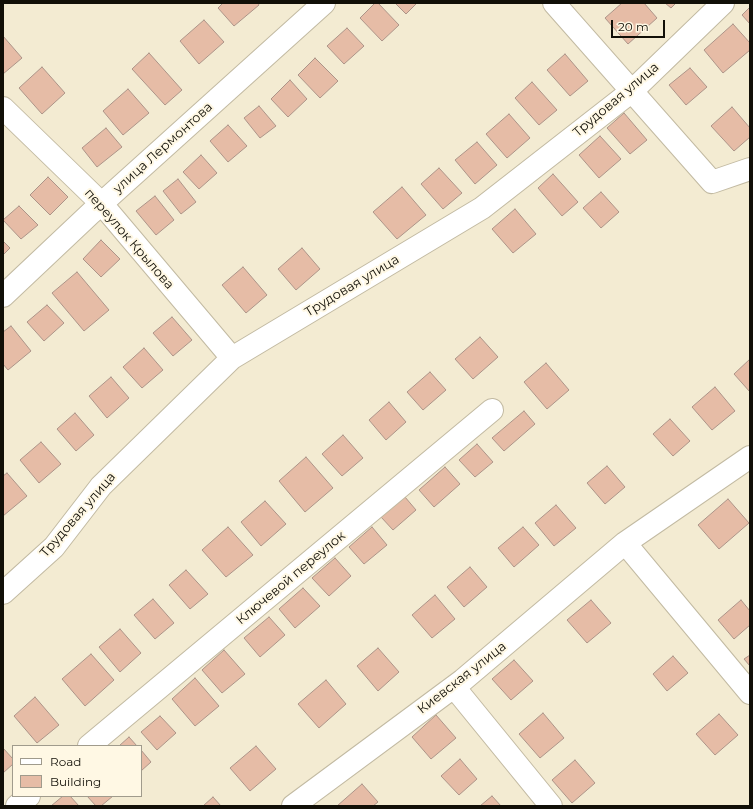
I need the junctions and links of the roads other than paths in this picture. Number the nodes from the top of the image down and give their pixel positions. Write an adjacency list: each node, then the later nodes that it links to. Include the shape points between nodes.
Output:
1 (324, 3): 7 (street, улица Лермонтова)
2 (554, 3): 4 (street)
3 (723, 3): 4 (street, Трудовая улица)
4 (632, 91): 6 (street, via 712,182); 9 (street, Трудовая улица, via 482,208)
5 (3, 108): 7 (street, переулок Крылова)
6 (750, 169)
7 (102, 203): 8 (street, улица Лермонтова); 9 (street, переулок Крылова)
8 (3, 296)
9 (232, 358): 13 (street, Трудовая улица, via 101,486 54,547)
10 (492, 410): 16 (street, Ключевой переулок)
11 (750, 457): 12 (street, Киевская улица)
12 (625, 543): 14 (street, Киевская улица); 15 (street)
13 (3, 592)
14 (454, 687): 19 (street, Киевская улица); 20 (street)
15 (750, 693)
16 (90, 745)
17 (28, 797): 18 (street)
18 (17, 806)
19 (292, 806)
20 (551, 806)

